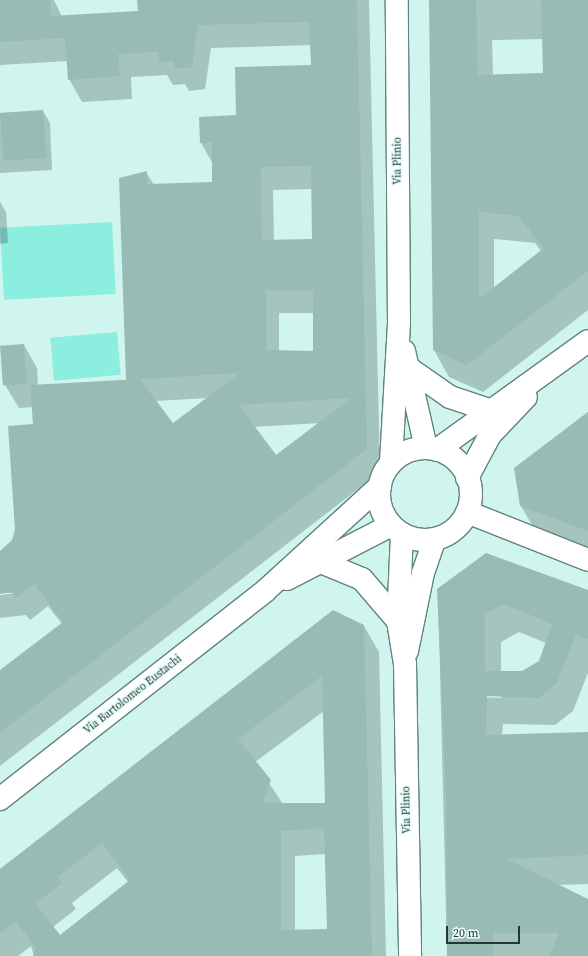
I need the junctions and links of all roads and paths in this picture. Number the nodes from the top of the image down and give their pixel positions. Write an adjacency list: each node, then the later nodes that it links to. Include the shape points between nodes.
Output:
1 (397, 0): 2 (street, Via Plinio)
2 (398, 323): 4 (street, Via Plinio); 8 (street, Via Plinio)
3 (588, 342): 5 (street)
4 (407, 366): 6 (street, via 450,397); 7 (street, Via Plinio)
5 (555, 367): 6 (street); 9 (street, via 490,435)
6 (489, 410): 7 (street)
7 (432, 449): 8 (street, via 409,451); 9 (street, via 452,457)
8 (391, 462): 10 (street, Via Bartolomeo Eustachi)
9 (467, 478): 11 (street, via 470,496)
10 (380, 486): 12 (street, Via Bartolomeo Eustachi, via 380,503); 16 (street, Via Bartolomeo Eustachi)
11 (467, 512): 13 (street, via 453,530); 14 (street)
12 (397, 529): 13 (street); 15 (street, Via Bartolomeo Eustachi); 17 (street, Via Plinio)
13 (435, 539): 18 (street, Via Plinio, via 423,572)
14 (588, 560)
15 (321, 562): 16 (street, Via Bartolomeo Eustachi); 17 (street, via 362,579)
16 (265, 591): 19 (street, Via Bartolomeo Eustachi)
17 (398, 621): 18 (street, Via Plinio)
18 (405, 664): 20 (street, Via Plinio)
19 (0, 799)
20 (410, 956)

